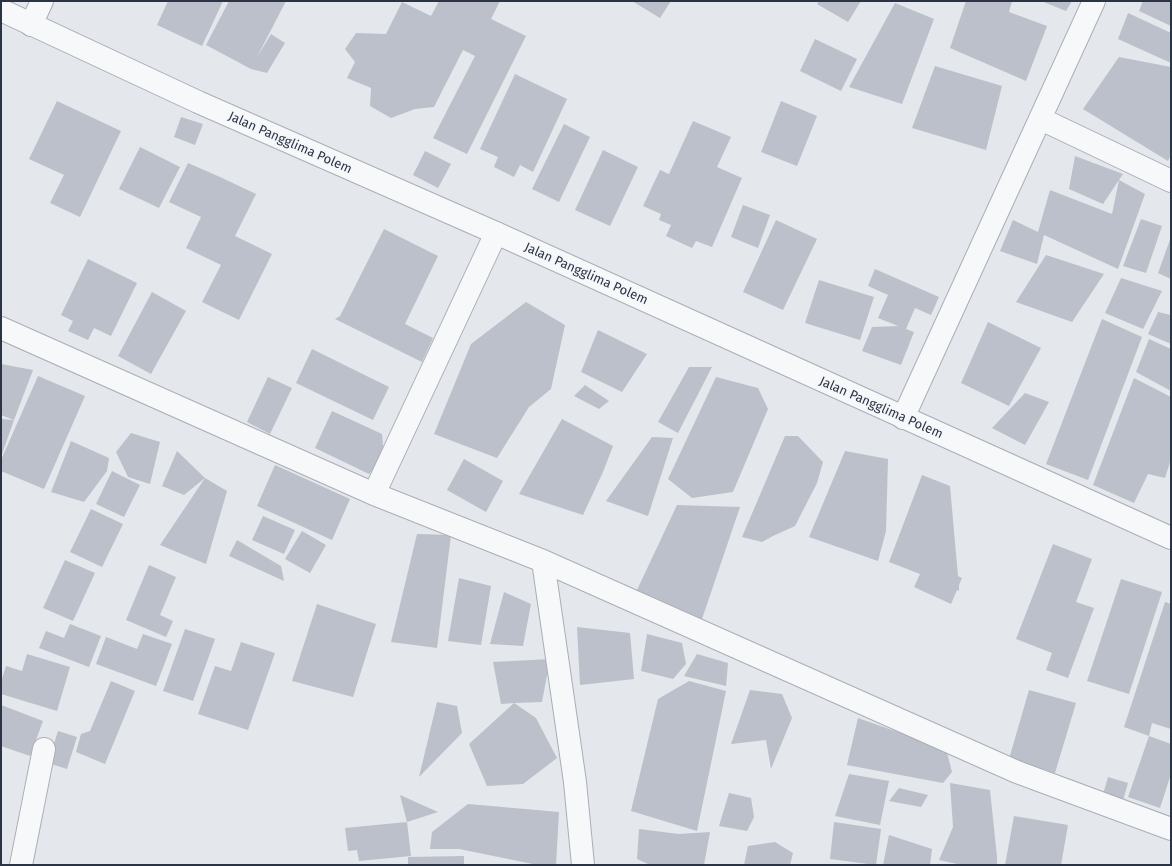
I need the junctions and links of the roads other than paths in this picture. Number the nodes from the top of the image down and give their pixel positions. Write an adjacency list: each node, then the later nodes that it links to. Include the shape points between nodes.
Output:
1 (42, 1): 4 (street)
2 (1094, 1): 5 (street)
3 (1, 10): 4 (street, Jalan Pangglima Polem)
4 (31, 25): 7 (street, Jalan Pangglima Polem)
5 (1041, 119): 6 (street); 9 (street)
6 (1171, 181)
7 (496, 234): 9 (street, Jalan Pangglima Polem); 10 (street)
8 (1, 328): 10 (street)
9 (903, 418): 11 (street, Jalan Pangglima Polem)
10 (374, 494): 12 (street)
11 (1171, 538)
12 (543, 561): 14 (street, via 1017,772); 16 (street, via 575,782)
13 (44, 750): 15 (street)
14 (1171, 829)
15 (21, 865)
16 (583, 865)

